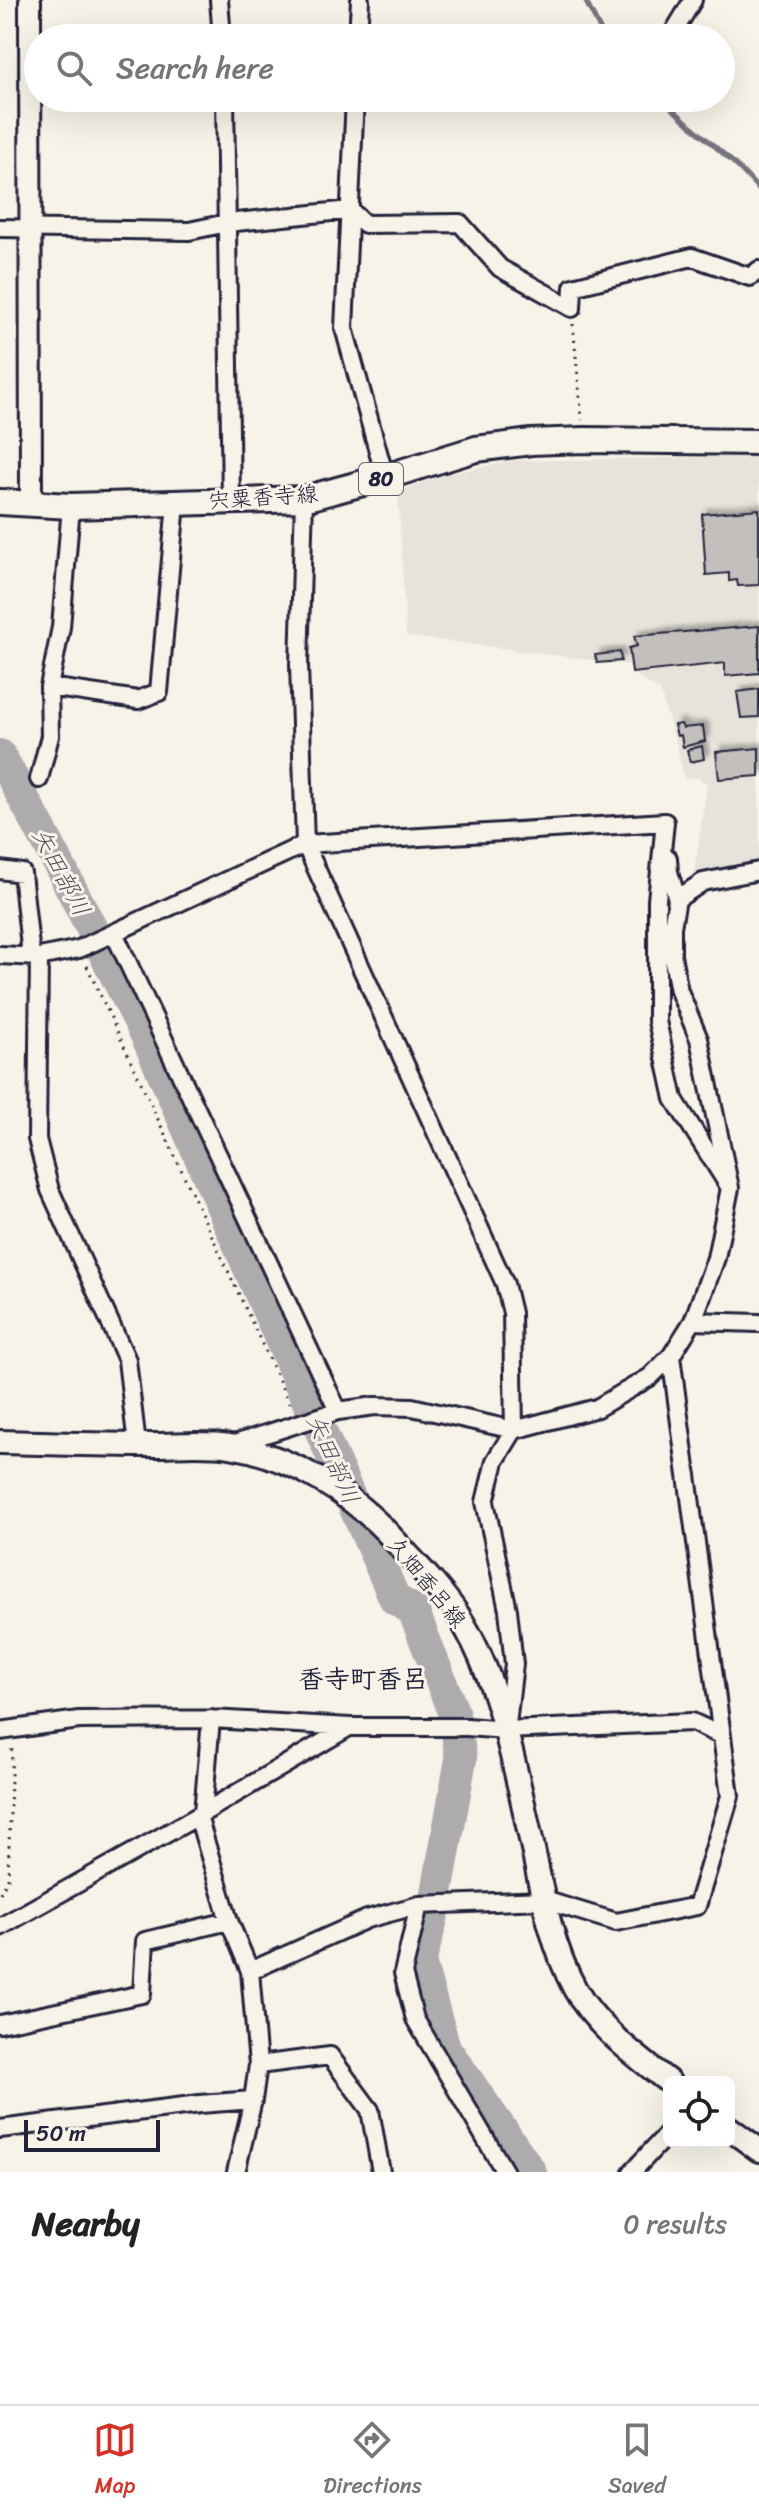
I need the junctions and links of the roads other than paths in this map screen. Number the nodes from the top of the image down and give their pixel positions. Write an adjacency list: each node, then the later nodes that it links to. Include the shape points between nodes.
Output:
1 (30, 0): 5 (street)
2 (219, 0): 6 (street)
3 (360, 0): 7 (street)
4 (693, 0): 8 (street)
5 (31, 24)
6 (221, 24)
7 (359, 24)
8 (678, 24)
9 (34, 112): 15 (street)
10 (225, 112): 13 (street)
11 (354, 112): 12 (street)
12 (350, 210): 13 (street); 16 (street, via 365,224 460,223 500,268 572,308 573,287 692,257 750,277); 18 (street, via 344,328)
13 (227, 223): 15 (street, via 189,231); 20 (street)
14 (0, 228): 15 (street)
15 (32, 229): 22 (street)
16 (759, 270)
17 (759, 442): 18 (main road, 宍粟香寺線 / 80, via 531,442 476,449)
18 (385, 477): 19 (main road, 宍粟香寺線 / 80)
19 (304, 499): 20 (main road, 宍粟香寺線 / 80); 28 (street, via 299,665)
20 (231, 500): 23 (main road, 宍粟香寺線 / 80)
21 (0, 502): 22 (main road, 宍粟香寺線 / 80)
22 (31, 502): 24 (main road, 宍粟香寺線 / 80)
23 (176, 503): 24 (main road, 宍粟香寺線 / 80); 25 (street, via 159,692 138,700)
24 (71, 506): 25 (street, via 61,627)
25 (49, 687): 26 (street, via 50,736)
26 (39, 779)
27 (665, 822): 28 (street); 31 (street); 35 (street, via 657,900 657,1021 674,1099)
28 (305, 844): 32 (street); 40 (street, via 505,1284 512,1313)
29 (0, 870): 34 (street, via 22,873)
30 (759, 871): 31 (street, via 703,882)
31 (677, 899): 35 (street, via 672,955 679,991 699,1039)
32 (114, 933): 34 (street, via 79,949); 39 (street)
33 (0, 955): 34 (street)
34 (35, 956): 42 (street, via 37,1139 50,1190 127,1360)
35 (730, 1188): 36 (street, via 716,1258)
36 (693, 1321): 37 (street); 38 (street)
37 (759, 1323)
38 (671, 1356): 40 (street, via 650,1377 597,1408); 48 (street)
39 (338, 1411): 40 (street, via 412,1407); 43 (street)
40 (514, 1430): 47 (street, via 495,1461 485,1502 514,1664)
41 (0, 1442): 42 (main road, 久畑香呂線)
42 (137, 1445): 43 (main road, 久畑香呂線)
43 (229, 1446): 47 (main road, 久畑香呂線, via 307,1473 382,1526 458,1616)
44 (211, 1719): 45 (street); 46 (street, via 79,1720); 49 (street)
45 (350, 1727): 47 (street); 49 (street)
46 (6, 1730)
47 (506, 1730): 48 (street, via 692,1722); 50 (main road, 久畑香呂線)
48 (720, 1735): 50 (street, via 730,1796 697,1906 616,1922)
49 (200, 1815): 52 (street); 53 (street)
50 (544, 1900): 51 (street); 57 (main road, 久畑香呂線, via 577,1993 618,2039)
51 (419, 1905): 54 (street, via 367,1919); 65 (street, via 403,1973 415,2019)
52 (229, 1921): 54 (street); 55 (street, via 145,1941 142,1994)
53 (0, 1927)
54 (250, 1971): 56 (street)
55 (0, 2024)
56 (258, 2065): 58 (street); 64 (street, via 330,2056 370,2110)
57 (663, 2077)
58 (253, 2100): 59 (street); 63 (street)
59 (0, 2129)
60 (735, 2132): 62 (main road)
61 (663, 2138): 66 (street)
62 (759, 2150)
63 (236, 2172)
64 (381, 2172)
65 (505, 2172)
66 (632, 2172)

